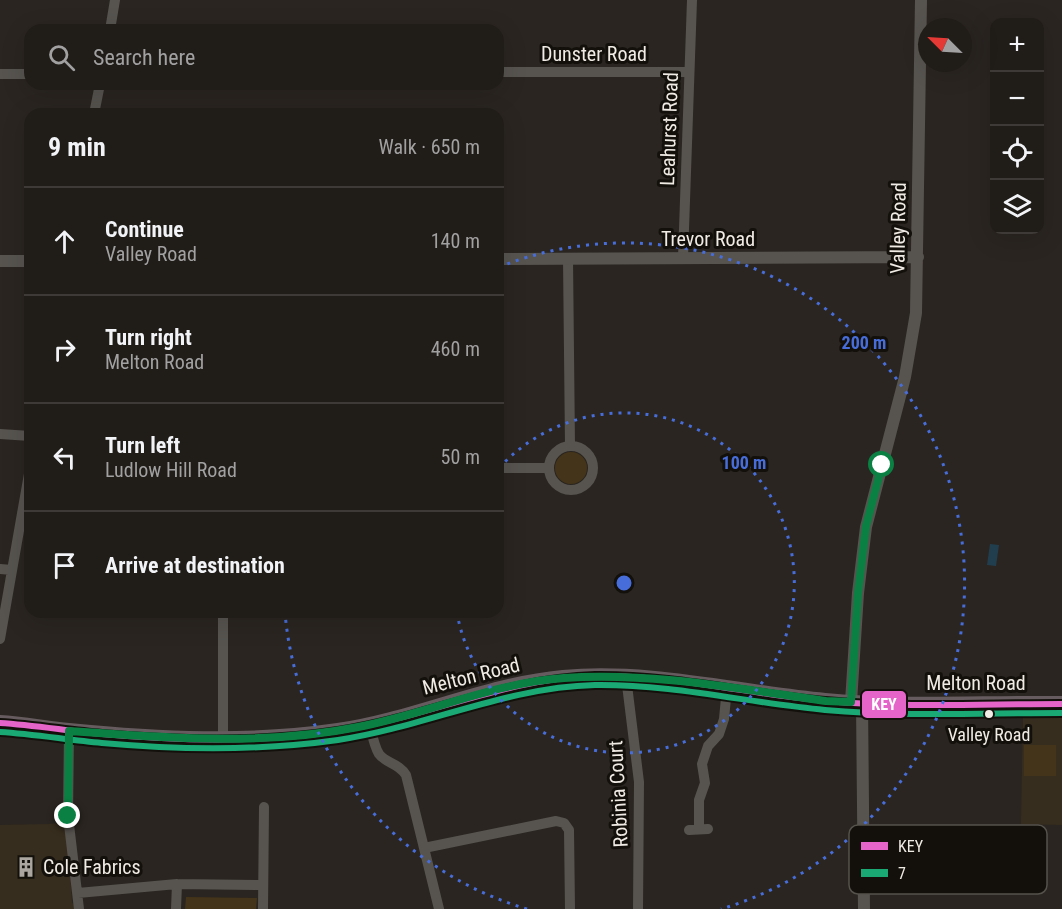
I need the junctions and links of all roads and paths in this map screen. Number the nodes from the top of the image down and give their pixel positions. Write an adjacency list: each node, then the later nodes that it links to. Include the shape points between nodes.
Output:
1 (116, 0): 4 (street)
2 (692, 0): 6 (street, Leahurst Road)
3 (921, 0): 11 (street, Valley Road)
4 (111, 24)
5 (504, 72): 6 (street, Dunster Road)
6 (689, 72): 12 (street, Leahurst Road)
7 (0, 74): 8 (street)
8 (24, 74)
9 (99, 90): 10 (street)
10 (95, 108)
11 (918, 257): 12 (street, Trevor Road); 29 (street, Valley Road, via 916,313 905,377 866,526 858,593)
12 (683, 258): 14 (street, Trevor Road)
13 (504, 259): 14 (street, Trevor Road)
14 (568, 259): 19 (street)
15 (0, 261): 16 (street)
16 (24, 261)
17 (0, 434): 18 (street)
18 (24, 436)
19 (570, 446): 21 (street, via 557,450); 21 (street, via 583,449 591,460 592,474 584,485 564,489 553,481)
20 (504, 468): 21 (street)
21 (549, 468)
22 (24, 502): 24 (street)
23 (0, 569): 24 (street)
24 (12, 570): 26 (street)
25 (223, 618): 34 (street)
26 (0, 639)
27 (626, 677): 28 (main road, Melton Road); 32 (main road, Melton Road, via 525,683); 48 (street, Robinia Court, via 639,782)
28 (727, 687): 29 (main road, Melton Road); 37 (street, via 719,734 708,746 702,764 705,783 699,800)
29 (856, 702): 30 (main road, Melton Road); 36 (street, Valley Road)
30 (1062, 704)
31 (0, 723): 33 (main road, Melton Road)
32 (370, 725): 34 (main road, Melton Road); 38 (street, via 381,756 402,768 406,775)
33 (69, 731): 34 (main road, Melton Road); 41 (street, via 68,816)
34 (223, 740)
35 (264, 807): 40 (street)
36 (861, 825)
37 (699, 829)
38 (424, 848): 46 (street); 47 (street, via 556,821 564,823 569,830)
39 (177, 884): 40 (street); 41 (street); 44 (street)
40 (263, 885): 45 (street)
41 (78, 893): 43 (street)
42 (863, 894): 49 (street, Valley Road)
43 (79, 909)
44 (176, 909)
45 (262, 909)
46 (440, 909)
47 (570, 909)
48 (638, 909)
49 (864, 909)

